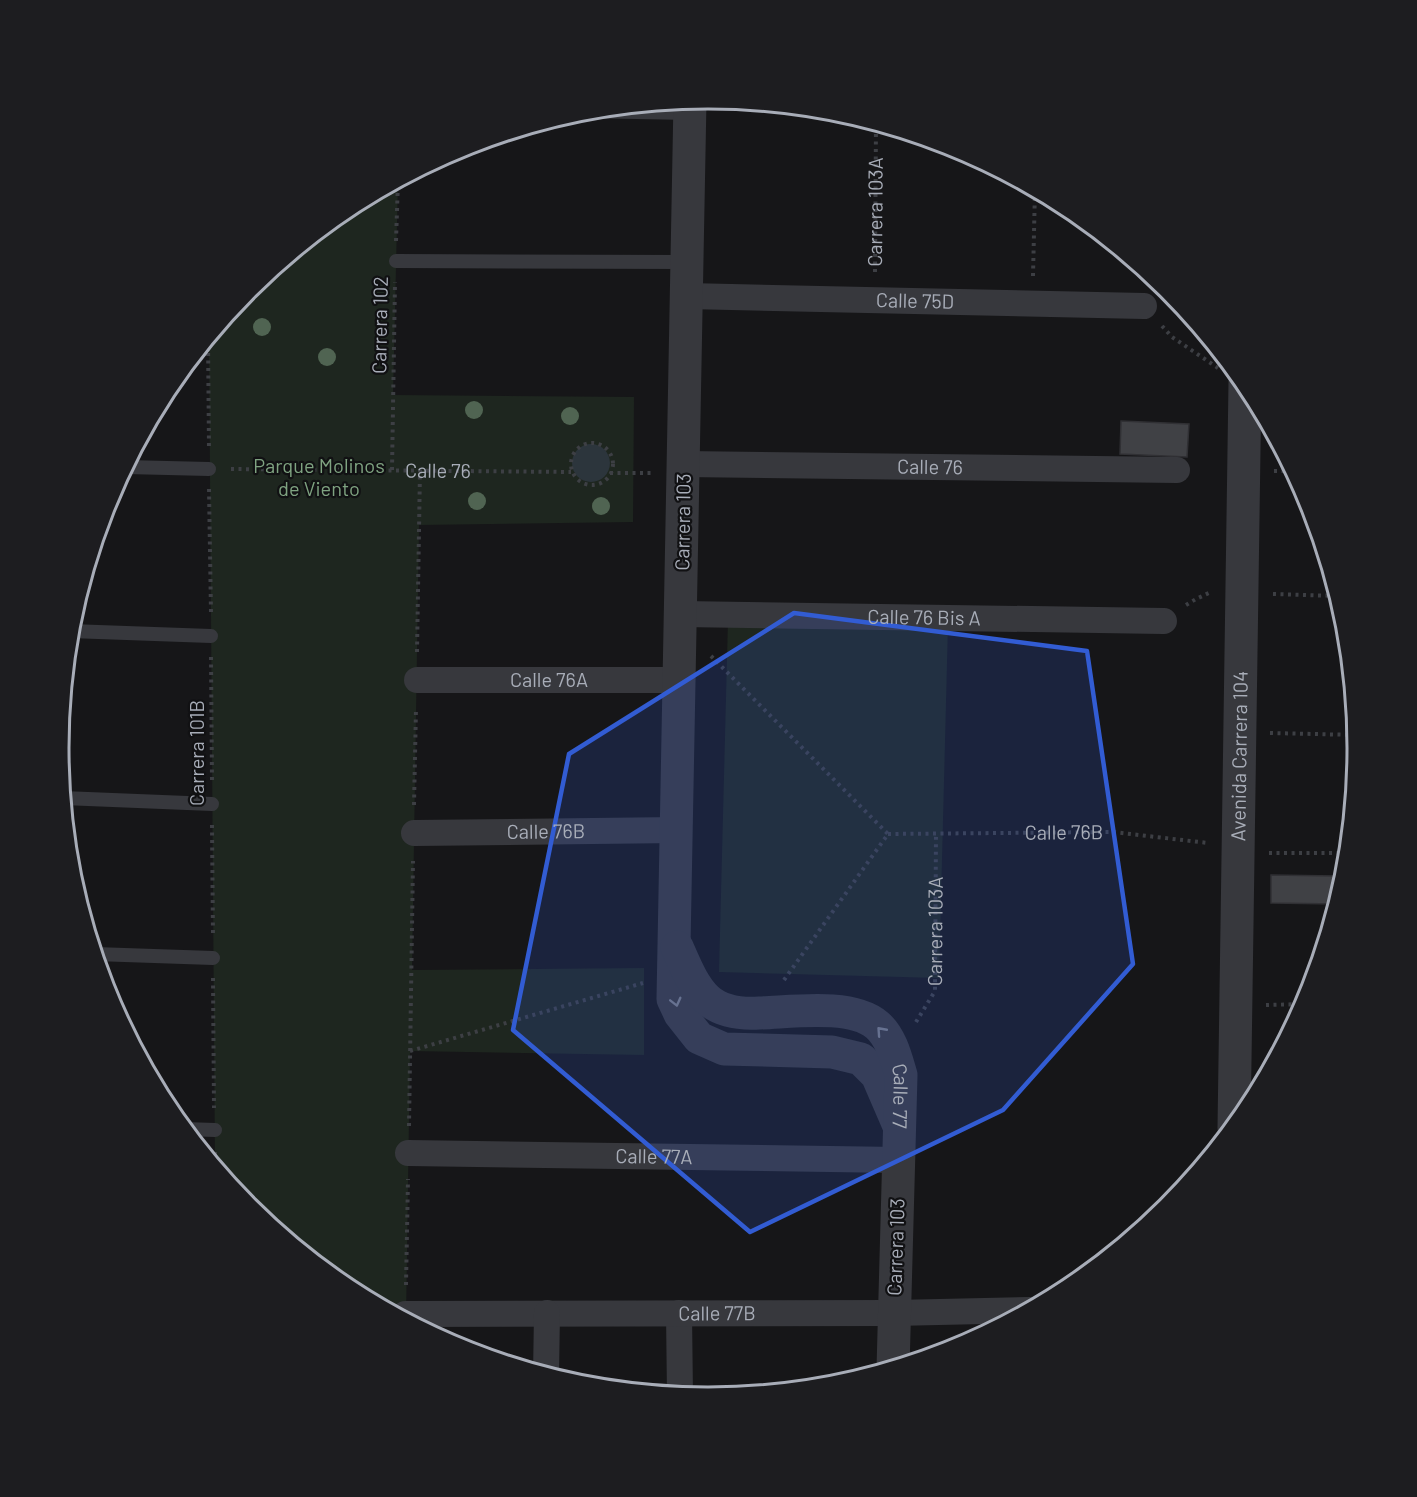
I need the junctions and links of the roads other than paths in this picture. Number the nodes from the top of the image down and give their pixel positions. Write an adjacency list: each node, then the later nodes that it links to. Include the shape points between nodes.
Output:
1 (690, 109): 3 (street, Carrera 103)
2 (396, 261): 3 (lane)
3 (687, 261): 4 (street, Carrera 103)
4 (687, 296): 5 (street, Calle 75D); 9 (street, Carrera 103)
5 (1144, 306)
6 (1245, 401): 24 (street, Avenida Carrera 104)
7 (134, 467): 8 (lane)
8 (209, 469)
9 (684, 469): 10 (street, Calle 76); 11 (street, Carrera 103)
10 (1177, 470)
11 (681, 620): 12 (street, Calle 76 Bis A); 16 (street, Carrera 103)
12 (1164, 621)
13 (80, 631): 14 (lane)
14 (211, 636)
15 (417, 680): 16 (street, Calle 76A)
16 (680, 680): 19 (street, Carrera 103)
17 (71, 798): 18 (lane)
18 (212, 804)
19 (678, 830): 20 (street, Calle 76B); 23 (street, Carrera 103)
20 (414, 833)
21 (103, 954): 22 (lane)
22 (213, 958)
23 (675, 959): 25 (street, Calle 77, one-way to 25, via 674,999 680,1014 699,1038 724,1049 832,1052 861,1059 877,1075); 25 (street, Calle 77, one-way to 23, via 901,1075 896,1055 878,1025 839,1011 743,1014 722,1009 707,999)
24 (1233, 1113)
25 (899, 1126): 29 (street, Carrera 103)
26 (195, 1129): 27 (lane)
27 (215, 1130)
28 (408, 1153): 29 (street, Calle 77A)
29 (898, 1160): 33 (street, Carrera 103)
30 (1012, 1310): 33 (street, Calle 77B)
31 (547, 1313): 32 (street, Calle 77B); 34 (street, Calle 77B); 36 (street)
32 (680, 1313): 33 (street, Calle 77B); 37 (street)
33 (894, 1313): 35 (street, Carrera 103)
34 (411, 1314)
35 (893, 1360)
36 (546, 1367)
37 (680, 1387)

